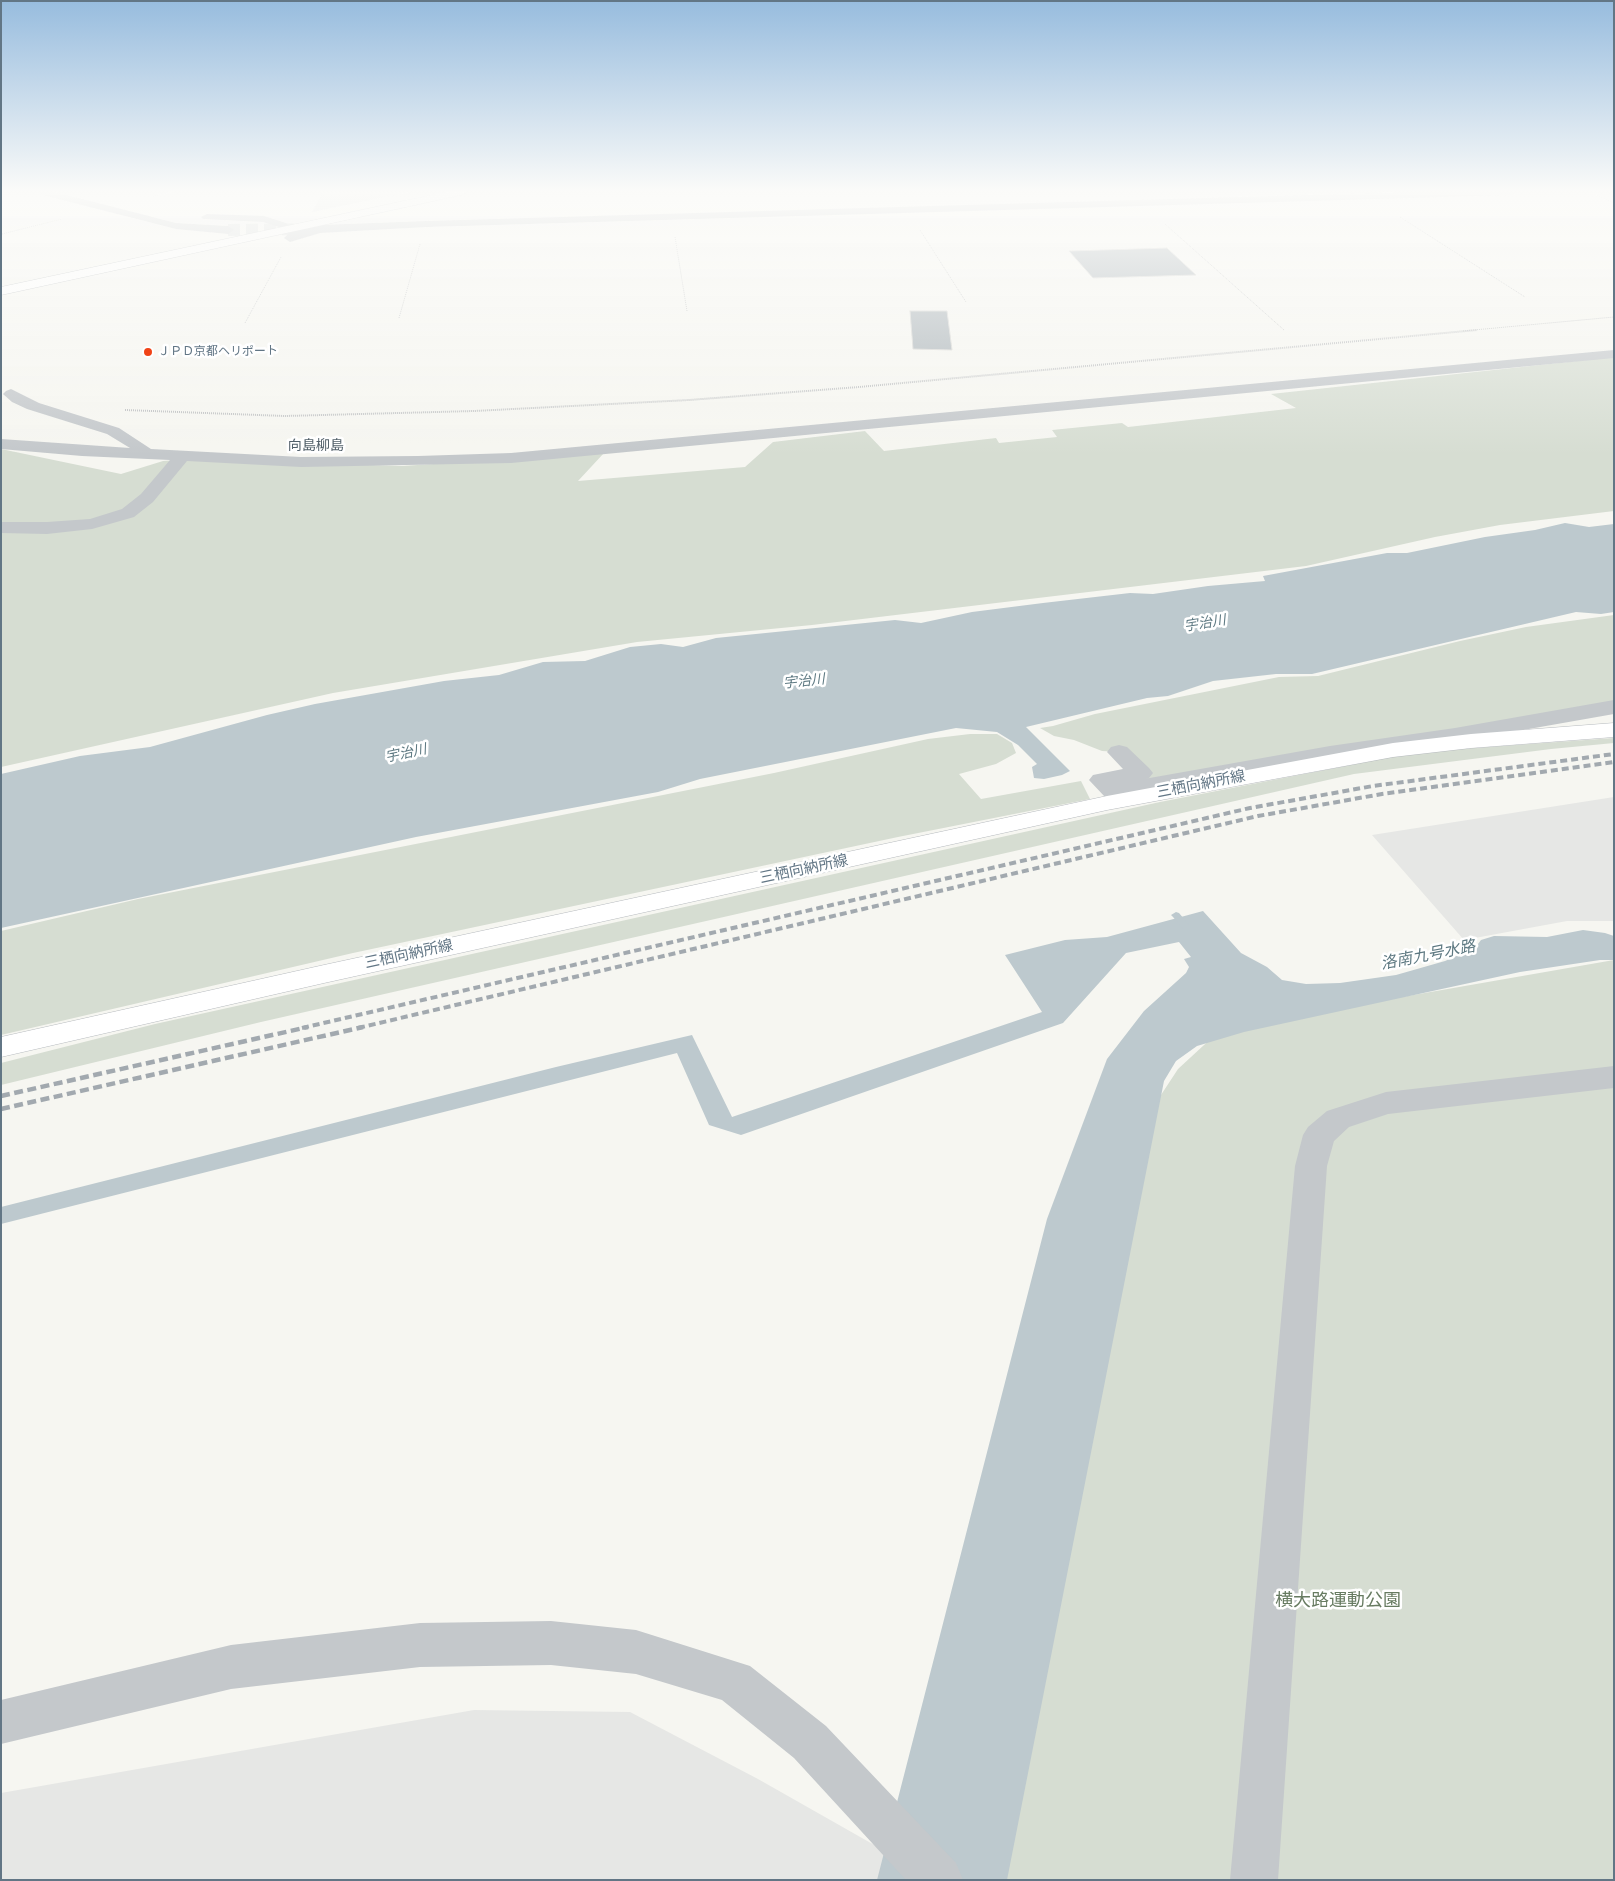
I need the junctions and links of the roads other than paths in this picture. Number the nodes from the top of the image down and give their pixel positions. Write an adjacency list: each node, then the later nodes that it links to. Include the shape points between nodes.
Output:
1 (25, 280): 3 (main road)
2 (57, 280): 4 (main road)
3 (1, 285)
4 (1, 292)
5 (1614, 354): 9 (street, via 511,458 301,462)
6 (11, 394): 8 (street, via 33,406 113,431)
7 (1, 444): 8 (street)
8 (147, 454): 9 (street)
9 (183, 455): 10 (street, via 147,498 128,513 92,524 47,528)
10 (1, 527)
11 (1614, 707): 13 (street, via 1114,792 1101,780 1141,773)
12 (1614, 730): 14 (main road, 三栖向納所線, via 1393,750 1107,803)
13 (1119, 752)
14 (1, 1046)
15 (1614, 1077): 18 (street, via 1386,1103 1338,1119 1319,1135 1311,1166)
16 (1, 1722): 17 (street, via 231,1667 420,1645 551,1643 636,1652 734,1682 810,1742)
17 (939, 1880)
18 (1254, 1880)

